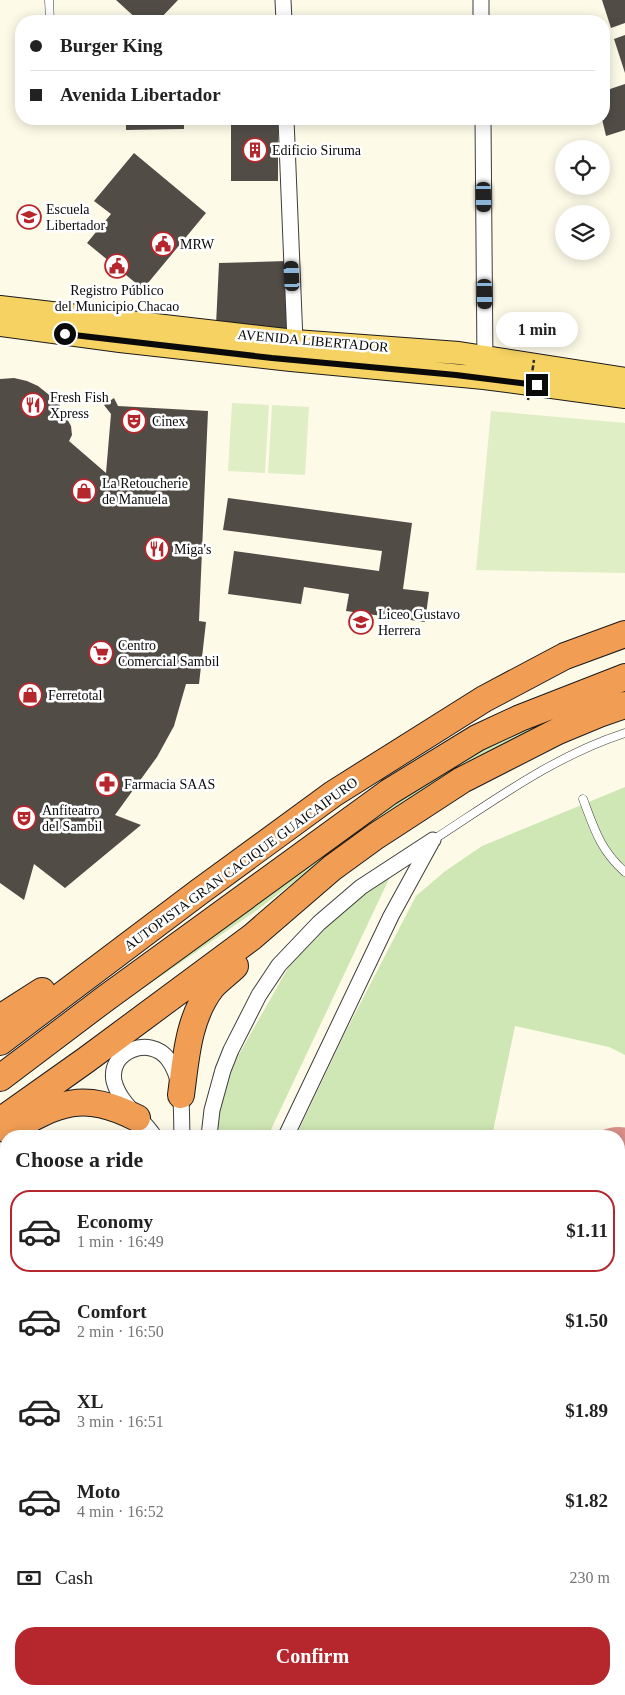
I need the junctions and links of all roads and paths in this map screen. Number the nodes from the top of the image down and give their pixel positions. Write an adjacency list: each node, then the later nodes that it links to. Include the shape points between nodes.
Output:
1 (49, 0): 4 (lane)
2 (284, 0): 5 (street)
3 (481, 0): 6 (street)
4 (50, 15)
5 (284, 15)
6 (481, 15)
7 (286, 125): 11 (street)
8 (482, 125): 13 (street)
9 (0, 307): 11 (main road, AVENIDA LIBERTADOR)
10 (0, 325): 13 (main road, AVENIDA LIBERTADOR, via 272,358)
11 (294, 341): 13 (main road, AVENIDA LIBERTADOR)
12 (534, 360): 16 (path, bridge)
13 (485, 367): 14 (main road, AVENIDA LIBERTADOR); 15 (main road, AVENIDA LIBERTADOR)
14 (625, 379)
15 (625, 397)
16 (528, 400)
17 (625, 634): 24 (highway, AUTOPISTA GRAN CACIQUE GUAICAIPURO, via 565,656 484,699 333,794)
18 (625, 677): 28 (highway, AUTOPISTA GRAN CACIQUE GUAICAIPURO, via 476,738 389,792)
19 (625, 705): 25 (highway, via 558,731 462,780 376,836)
20 (625, 733): 22 (lane, via 541,769)
21 (583, 799): 23 (lane, via 595,831 611,859)
22 (433, 840): 35 (street, via 361,887 319,923 279,965 259,995 231,1050 212,1110); 36 (street, via 391,916)
23 (625, 872)
24 (200, 892): 26 (highway); 27 (highway, AUTOPISTA GRAN CACIQUE GUAICAIPURO)
25 (282, 910): 29 (highway, via 278,927 212,987 201,1007 192,1027); 30 (highway, via 247,926); 31 (highway, via 252,937)
26 (0, 1018)
27 (0, 1042)
28 (0, 1078)
29 (181, 1095): 32 (street, via 175,1072 157,1049 146,1047 121,1056 116,1064 114,1081 120,1096); 34 (street)
30 (0, 1097)
31 (0, 1121)
32 (146, 1127): 33 (highway, via 122,1110 91,1102 55,1108)
33 (12, 1130)
34 (182, 1130)
35 (210, 1130)
36 (289, 1130)

